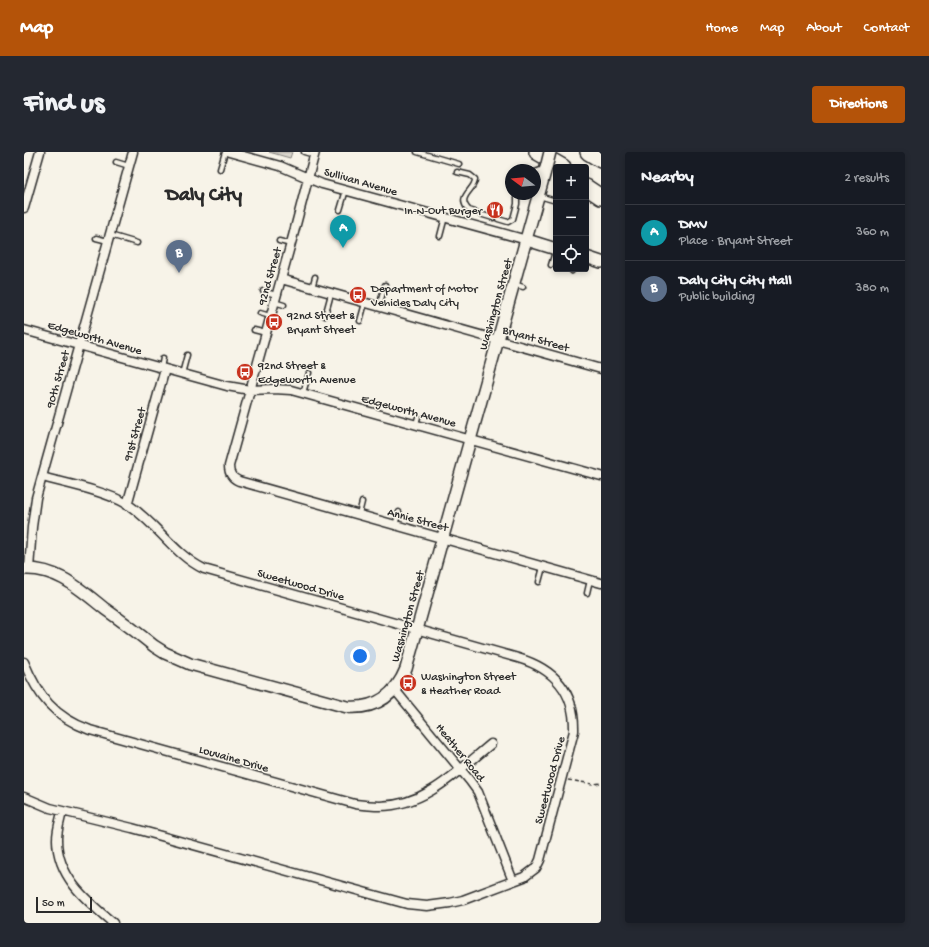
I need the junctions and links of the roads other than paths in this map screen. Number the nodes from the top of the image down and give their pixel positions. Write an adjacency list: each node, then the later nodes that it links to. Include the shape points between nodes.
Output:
1 (40, 152): 31 (street)
2 (133, 152): 16 (street, 90th Street)
3 (225, 152): 17 (lane)
4 (230, 152): 20 (street, Sullivan Avenue, via 280,166)
5 (304, 152): 11 (lane)
6 (417, 152): 14 (lane)
7 (533, 152): 18 (highway)
8 (537, 152): 15 (highway)
9 (550, 152): 18 (street, Washington Street, bridge)
10 (588, 152): 12 (highway)
11 (314, 154): 20 (street, 92nd Street)
12 (601, 160)
13 (116, 162): 16 (lane)
14 (459, 164)
15 (558, 164)
16 (129, 166): 36 (street, 90th Street)
17 (220, 169)
18 (546, 170): 21 (street, Washington Street)
19 (457, 172): 28 (lane, via 475,179 474,186 466,194 465,203 469,210 508,222 513,219)
20 (308, 178): 25 (street, Sullivan Avenue); 40 (street, 92nd Street)
21 (541, 182)
22 (589, 183): 24 (highway)
23 (589, 189): 27 (highway)
24 (601, 189)
25 (346, 190): 32 (lane); 33 (street, Sullivan Avenue)
26 (541, 194): 30 (lane)
27 (601, 197)
28 (517, 200)
29 (535, 200): 37 (street, Washington Street)
30 (554, 200)
31 (24, 205)
32 (340, 210)
33 (445, 217): 34 (lane); 37 (street, Sullivan Avenue)
34 (440, 236)
35 (96, 238): 36 (lane)
36 (109, 238): 39 (lane); 64 (street, 90th Street)
37 (527, 240): 41 (street, Sullivan Avenue); 63 (street, Washington Street, via 519,285)
38 (279, 241): 40 (lane)
39 (137, 243)
40 (291, 244): 47 (street, 92nd Street)
41 (553, 248)
42 (589, 258): 44 (street)
43 (553, 259): 45 (lane)
44 (601, 262)
45 (551, 265)
46 (315, 277): 49 (lane)
47 (281, 280): 49 (street, Bryant Street); 52 (street, 92nd Street)
48 (385, 285): 55 (lane)
49 (312, 288): 51 (street, Bryant Street)
50 (263, 291): 52 (lane)
51 (331, 294): 53 (street, Bryant Street); 58 (lane)
52 (275, 298): 54 (lane); 57 (street, 92nd Street)
53 (365, 303): 55 (street, Bryant Street); 59 (lane)
54 (284, 305)
55 (379, 307): 63 (street, Bryant Street)
56 (260, 312): 57 (lane)
57 (270, 316): 62 (street, 92nd Street)
58 (325, 316)
59 (360, 320)
60 (24, 330): 64 (street, Edgeworth Avenue)
61 (254, 330): 62 (lane)
62 (266, 333): 71 (street, 92nd Street)
63 (498, 340): 68 (street, Bryant Street); 73 (street, Washington Street)
64 (79, 345): 67 (street, Edgeworth Avenue); 76 (street, 90th Street)
65 (186, 355): 70 (lane)
66 (163, 358): 67 (lane)
67 (163, 369): 70 (street, Edgeworth Avenue); 78 (street, 91st Street)
68 (601, 369)
69 (309, 373): 72 (lane)
70 (182, 374): 71 (street, Edgeworth Avenue)
71 (250, 390): 72 (street, Edgeworth Avenue, via 282,389); 74 (street, 92nd Street, via 229,466)
72 (303, 393): 73 (street, Edgeworth Avenue, via 417,421)
73 (470, 439): 75 (street, Edgeworth Avenue); 82 (street, Washington Street)
74 (231, 476): 80 (street, Annie Street, via 239,481)
75 (601, 476)
76 (42, 477): 78 (street, Sweetwood Drive, via 109,496); 84 (street, 90th Street, via 33,513)
77 (362, 502): 80 (lane)
78 (127, 505): 89 (street, Sweetwood Drive, via 185,558 204,569)
79 (399, 512): 81 (lane)
80 (358, 515): 81 (street, Annie Street)
81 (395, 525): 82 (street, Annie Street)
82 (443, 538): 83 (street, Annie Street); 89 (street, Washington Street)
83 (544, 567): 85 (street, Annie Street); 86 (lane)
84 (27, 569): 91 (street, Washington Street, via 52,574 71,583 154,646 190,664 347,707 356,708 381,701)
85 (591, 580): 87 (street, Annie Street); 88 (lane)
86 (539, 582)
87 (601, 583)
88 (587, 593)
89 (418, 629): 91 (street, Washington Street, via 406,669); 96 (street, Sweetwood Drive, via 537,664 554,676 570,700 575,721 572,742 540,860 536,868)
90 (24, 662): 93 (street, Louvaine Drive, via 45,700 77,725 355,804 380,806 417,799)
91 (395, 690): 93 (street, Heather Road)
92 (491, 744): 93 (street, Louvaine Drive)
93 (460, 769): 96 (street, Heather Road, via 483,804)
94 (24, 797): 95 (street, Sweetwood Drive)
95 (62, 812): 96 (street, Sweetwood Drive, via 132,828 412,904 427,906 450,903); 97 (street, via 57,838 64,872 78,892)
96 (513, 881)
97 (113, 923)

